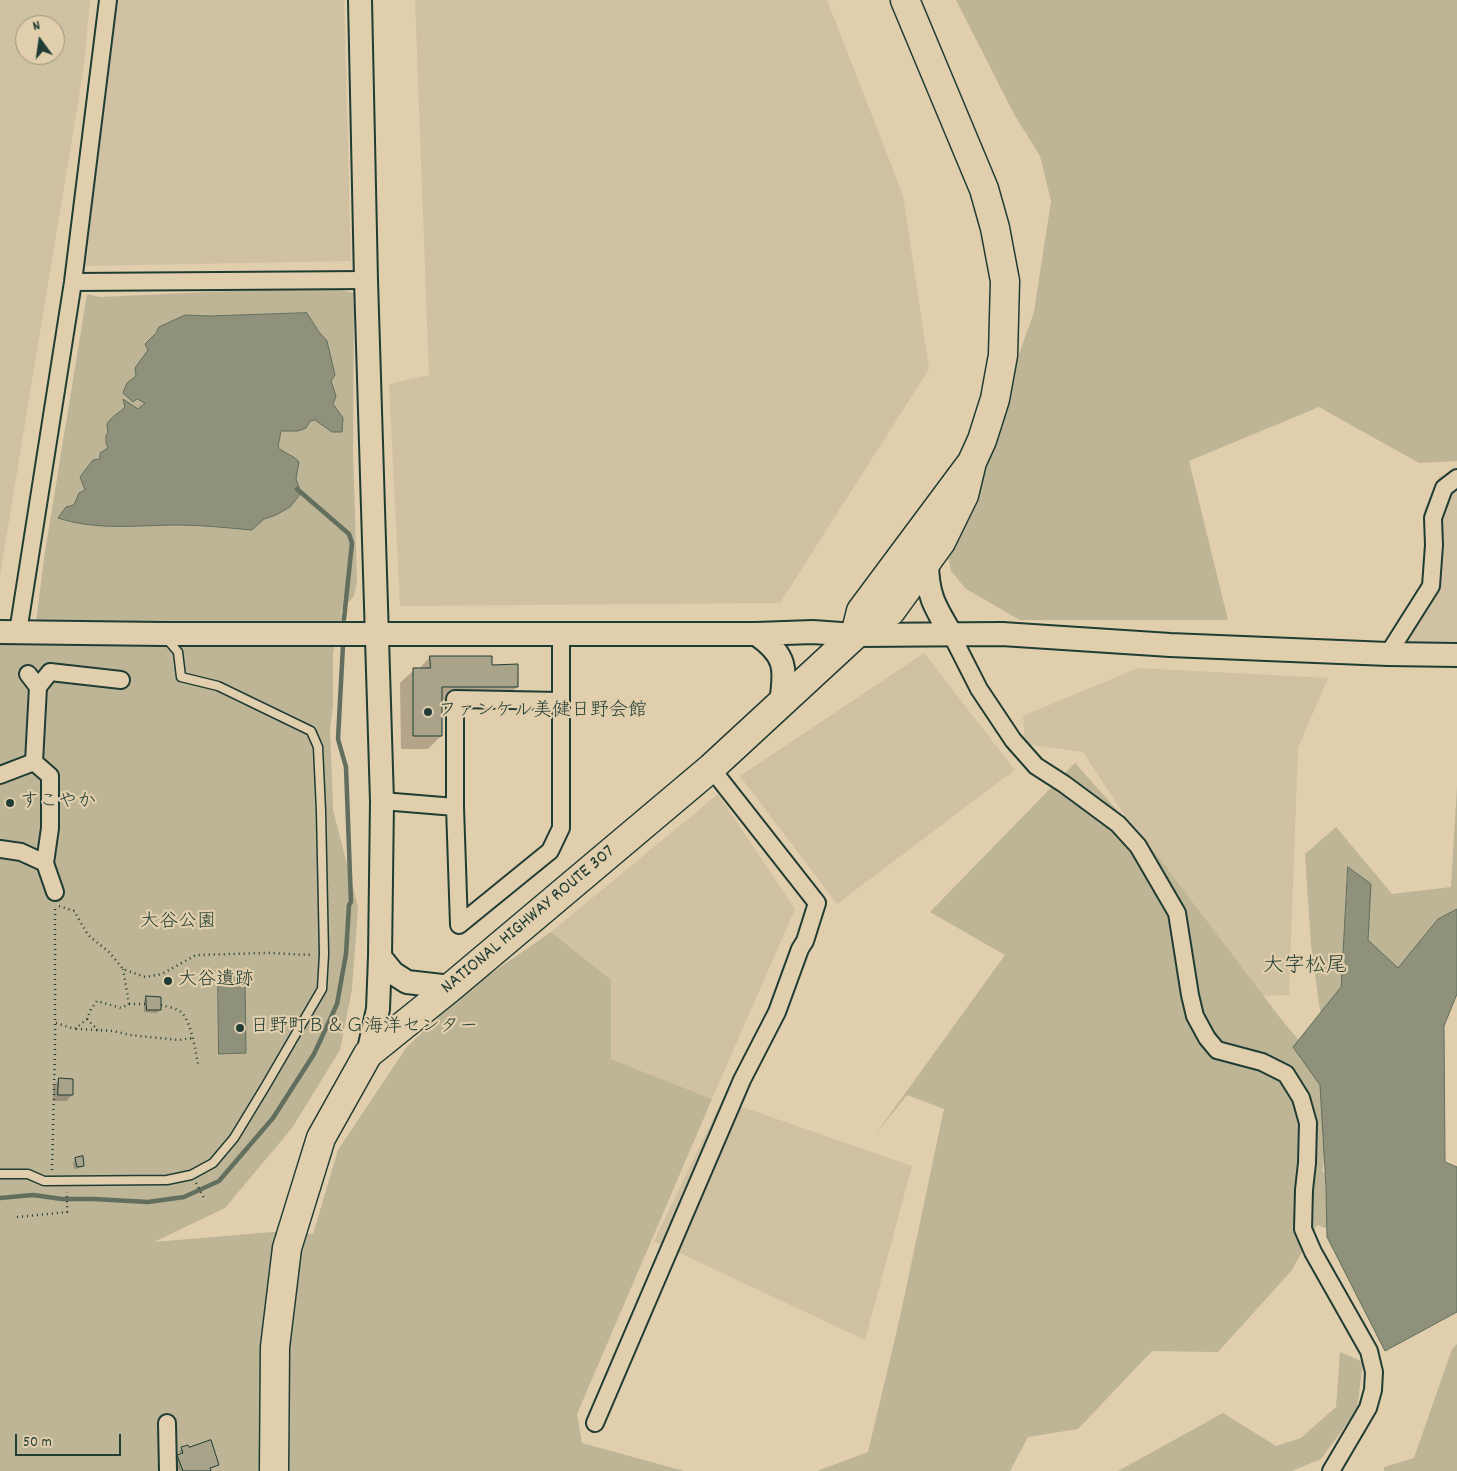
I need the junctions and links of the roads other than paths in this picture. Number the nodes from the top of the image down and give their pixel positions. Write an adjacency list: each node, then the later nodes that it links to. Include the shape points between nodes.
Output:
1 (108, 0): 5 (street)
2 (360, 0): 4 (street)
3 (905, 0): 6 (highway, NATIONAL HIGHWAY ROUTE 307, via 984,189 1005,281 1003,355 995,399)
4 (366, 280): 5 (street); 11 (street)
5 (73, 282): 9 (street)
6 (972, 462): 8 (highway, NATIONAL HIGHWAY ROUTE 307, via 964,496); 15 (highway, NATIONAL HIGHWAY ROUTE 307, via 861,611)
7 (1457, 478): 16 (street, via 1444,488 1433,518 1431,586)
8 (927, 562): 14 (street, via 927,584 934,605); 15 (highway, NATIONAL HIGHWAY ROUTE 307, via 891,611)
9 (9, 632): 10 (street)
10 (164, 634): 11 (street); 32 (lane, via 178,652 181,677 218,686 311,731 318,747 324,893 322,989 266,1087 234,1138 213,1164 191,1175 167,1180 44,1181 28,1174)
11 (378, 634): 12 (street); 24 (street)
12 (561, 634): 13 (street); 19 (street)
13 (756, 634): 15 (street, via 813,632); 20 (street, via 778,653 784,665)
14 (951, 634): 15 (street); 16 (street); 37 (street, via 979,689 1013,740 1036,766 1118,824 1138,846 1177,913 1193,1009 1207,1038 1217,1050 1262,1062 1286,1074 1301,1098 1308,1123 1303,1229 1369,1351 1374,1372 1368,1408)
15 (855, 635): 20 (highway, NATIONAL HIGHWAY ROUTE 307)
16 (1388, 654): 17 (street)
17 (1457, 655)
18 (122, 680): 21 (street, via 50,672 33,681)
19 (561, 701): 25 (street, via 455,698); 25 (street, via 561,828 550,851 459,924)
20 (781, 703): 22 (highway, NATIONAL HIGHWAY ROUTE 307)
21 (34, 762): 23 (street); 27 (street, via 50,776 50,828)
22 (711, 768): 30 (highway, NATIONAL HIGHWAY ROUTE 307); 34 (street, via 818,902 777,1012 742,1080)
23 (0, 774)
24 (382, 801): 25 (street); 29 (street)
25 (455, 807)
26 (0, 849): 27 (street, via 21,852)
27 (45, 863): 28 (street)
28 (55, 898)
29 (380, 957): 30 (street, via 393,973 407,982); 31 (street, via 378,1009)
30 (451, 987): 31 (highway, NATIONAL HIGHWAY ROUTE 307)
31 (368, 1054): 36 (highway, NATIONAL HIGHWAY ROUTE 307, via 321,1138 287,1248 274,1347)
32 (0, 1174)
33 (168, 1423): 35 (street)
34 (595, 1423)
35 (168, 1471)
36 (274, 1471)
37 (1331, 1471)

